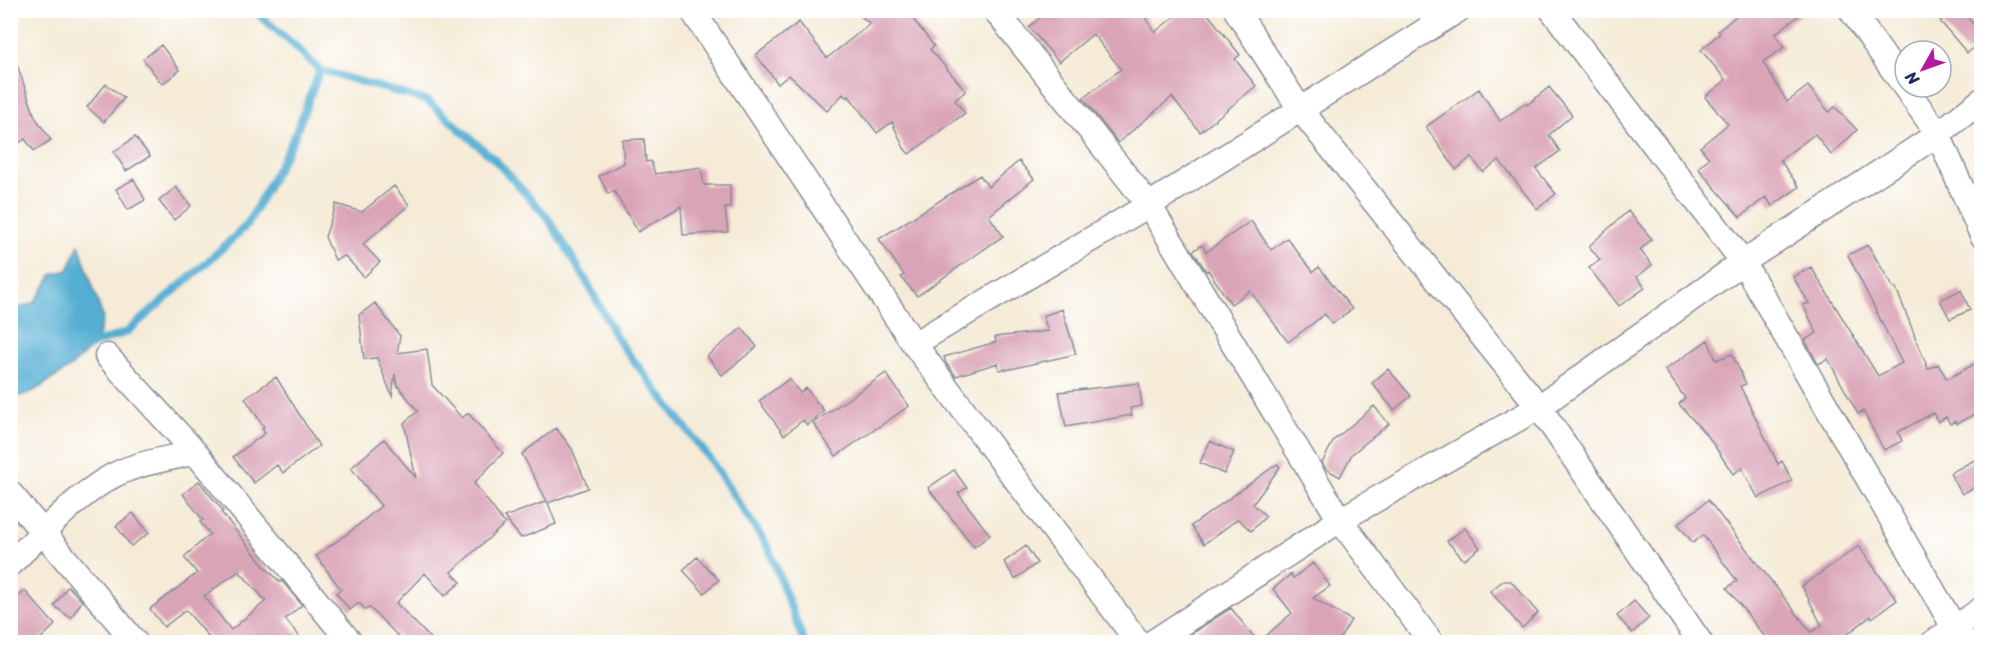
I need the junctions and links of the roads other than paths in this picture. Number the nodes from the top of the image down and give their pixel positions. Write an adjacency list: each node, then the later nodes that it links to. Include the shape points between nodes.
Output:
1 (995, 10): 10 (street)
2 (1236, 10): 8 (street)
3 (1458, 10): 8 (street)
4 (1552, 10): 12 (street)
5 (1851, 10): 9 (street)
6 (701, 14): 13 (street)
7 (1982, 100): 9 (street)
8 (1300, 109): 10 (street); 15 (street)
9 (1938, 134): 11 (street); 12 (street)
10 (1149, 206): 13 (street); 18 (street)
11 (1982, 235)
12 (1743, 262): 15 (street); 22 (street)
13 (914, 344): 25 (street)
14 (107, 356): 16 (street)
15 (1539, 407): 18 (street); 28 (street)
16 (195, 453): 19 (street, via 108,478); 24 (street)
17 (10, 493): 19 (street)
18 (1340, 520): 26 (street); 27 (street)
19 (44, 533): 20 (street); 23 (street)
20 (10, 564)
21 (1982, 609): 22 (street)
22 (1960, 636): 29 (street)
23 (135, 642)
24 (350, 642)
25 (1138, 642)
26 (1153, 642)
27 (1431, 642)
28 (1700, 642)
29 (1934, 642)

